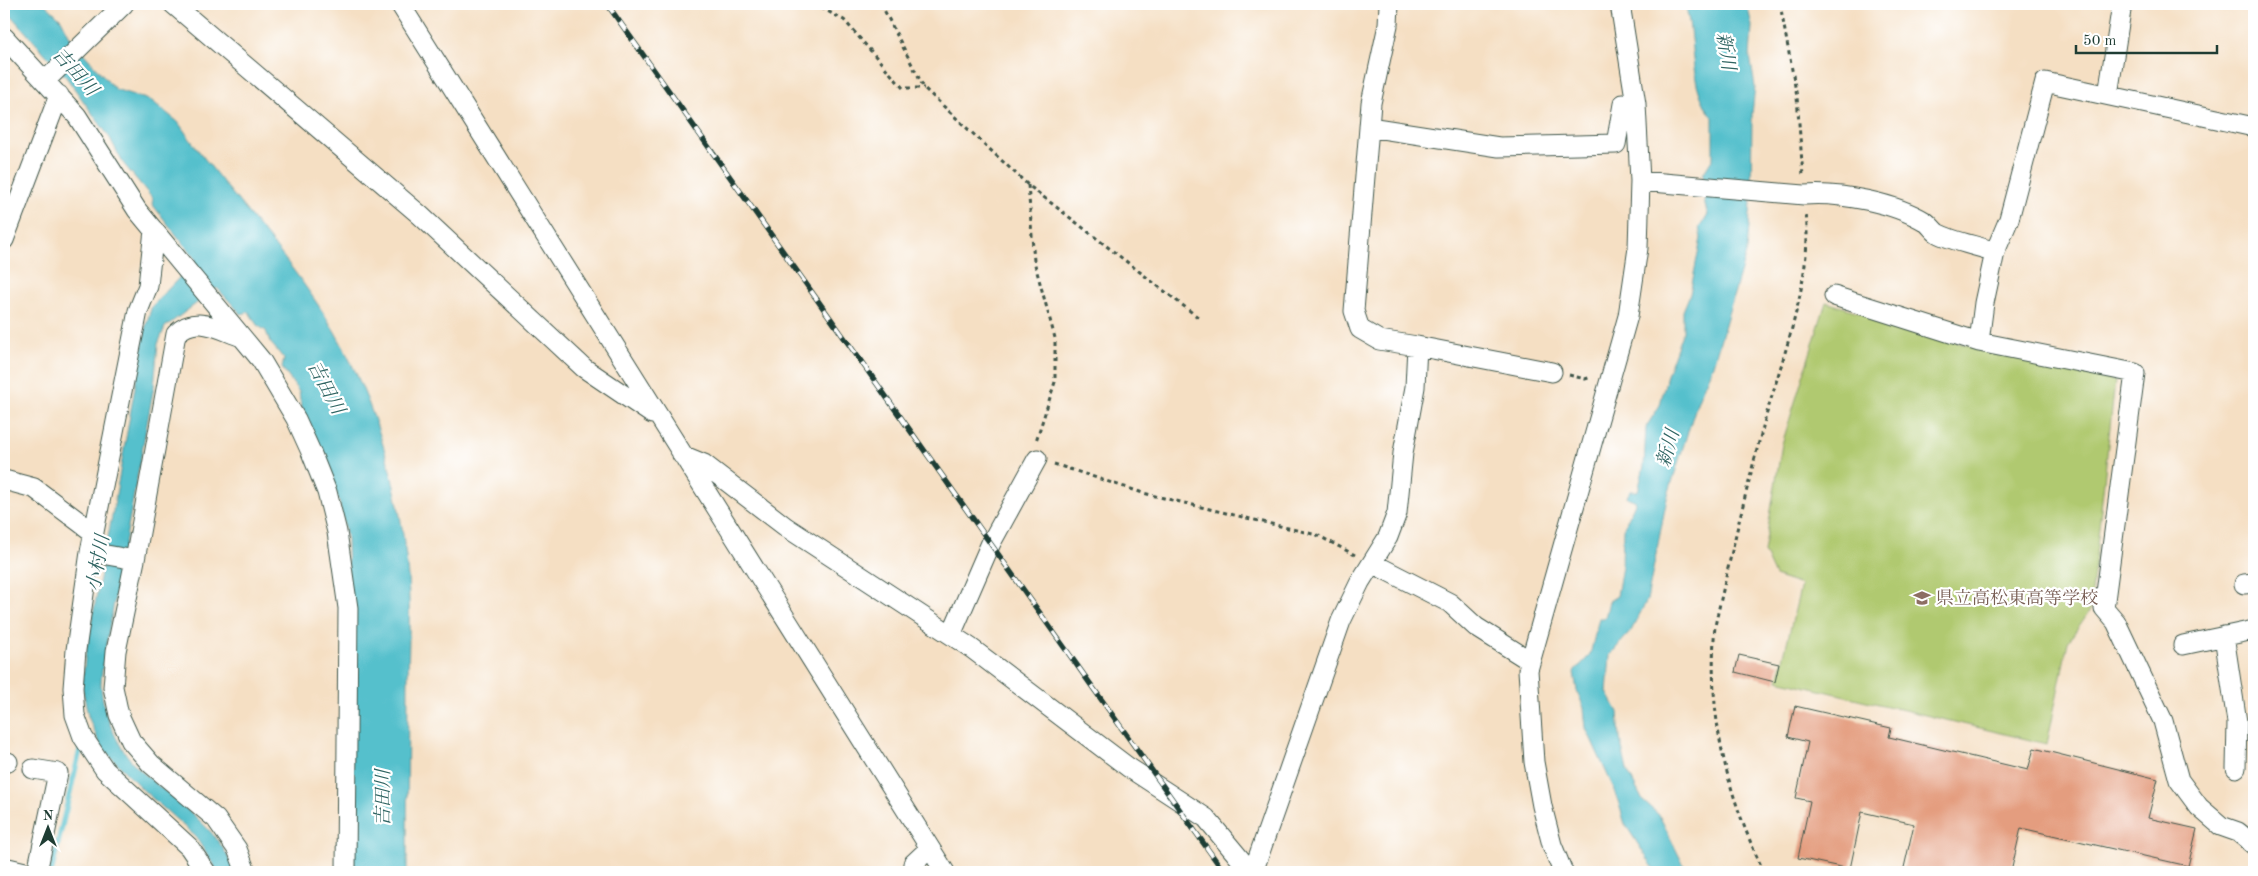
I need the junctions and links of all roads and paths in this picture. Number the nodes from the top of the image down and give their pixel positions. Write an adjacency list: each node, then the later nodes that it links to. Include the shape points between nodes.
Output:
1 (174, 4): 31 (street, via 420,215 584,368)
2 (400, 4): 31 (street)
3 (814, 4): 12 (path, via 844,20 903,88)
4 (881, 4): 12 (path)
5 (1389, 4): 17 (street)
6 (1620, 4): 15 (street)
7 (1780, 4): 20 (path, via 1797,97)
8 (2122, 4): 14 (street)
9 (120, 9): 11 (street)
10 (4, 37): 11 (street)
11 (45, 81): 13 (street)
12 (924, 88): 19 (path)
13 (59, 95): 21 (street, via 77,116 137,210); 22 (street)
14 (2108, 95): 16 (street); 23 (street, via 2045,82 2009,219)
15 (1636, 104): 17 (street, via 1623,104 1616,144 1499,147); 18 (street)
16 (2254, 126)
17 (1369, 127): 28 (street, via 1354,312 1360,329 1379,340)
18 (1640, 181): 20 (street); 43 (street, via 1638,248 1628,316)
19 (1028, 185): 25 (path); 33 (path, via 1034,261 1055,338 1055,382 1034,449)
20 (1804, 195): 23 (street, via 1827,193 1887,206 1926,222 1938,233); 59 (path, via 1808,251 1804,272 1742,504 1713,645 1714,711 1723,757 1732,794)
21 (160, 236): 26 (street); 35 (street, via 148,286 138,310)
22 (4, 240)
23 (1995, 252): 27 (street)
24 (1834, 296): 27 (street)
25 (1199, 318)
26 (242, 337): 37 (street, via 197,322 176,334); 54 (street, via 261,360 296,418 327,492 337,532 348,608)
27 (1978, 342): 47 (street, via 2134,373 2104,608 2116,622 2162,721 2179,780 2213,820 2238,832)
28 (1418, 346): 29 (street); 38 (street, via 1397,513 1388,537)
29 (1552, 372): 30 (path, via 1585,379)
30 (1595, 374)
31 (658, 417): 32 (street)
32 (682, 455): 40 (street, via 704,464 786,527); 48 (street)
33 (1037, 458): 38 (path, via 1143,494 1318,535); 40 (street, via 992,544)
34 (4, 480): 35 (street, via 34,488)
35 (94, 532): 36 (street)
36 (90, 552): 37 (street); 52 (street, via 73,688 75,714 83,737 105,770 189,847)
37 (135, 560): 53 (street, via 116,652 114,687 119,714 131,741 151,764 216,819 237,849)
38 (1372, 563): 43 (street, via 1450,603 1476,627); 57 (street, via 1341,621)
39 (2254, 630): 41 (street)
40 (951, 635): 57 (street, via 1128,767 1206,818)
41 (2224, 636): 42 (street); 44 (street)
42 (2183, 645)
43 (1530, 661): 58 (street, via 1529,704 1534,762 1552,845)
44 (2246, 722): 45 (street)
45 (2236, 768)
46 (33, 769): 51 (street, via 58,773)
47 (2254, 845)
48 (930, 848): 55 (street, via 914,864); 56 (street)
49 (4, 867): 50 (street)
50 (25, 872)
51 (37, 872)
52 (206, 872)
53 (246, 872)
54 (346, 872)
55 (912, 872)
56 (945, 872)
57 (1252, 872)
58 (1563, 872)
59 (1764, 872)

